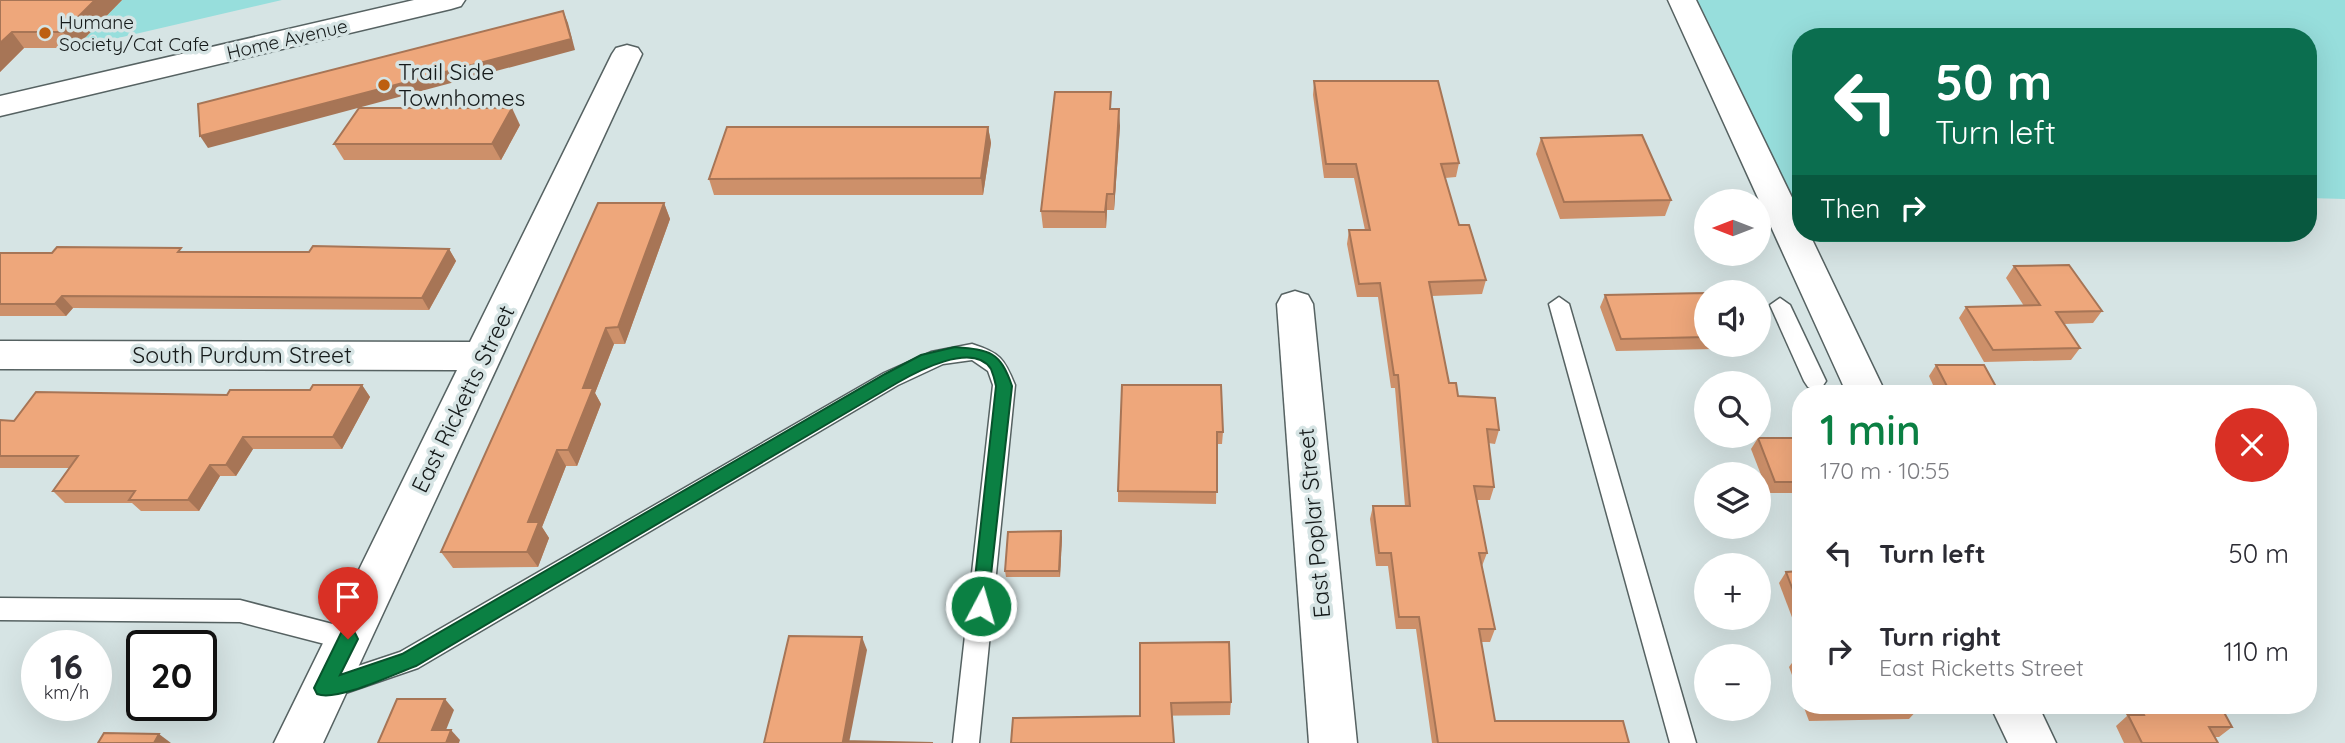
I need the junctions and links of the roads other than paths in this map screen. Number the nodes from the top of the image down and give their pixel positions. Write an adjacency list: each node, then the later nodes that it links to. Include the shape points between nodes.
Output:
1 (451, 0): 4 (street, Home Avenue)
2 (1682, 0): 5 (street)
3 (627, 54): 11 (street, East Ricketts Street)
4 (0, 106)
5 (1792, 234)
6 (1796, 242): 13 (street)
7 (1559, 303): 21 (lane)
8 (1295, 304): 20 (street, East Poplar Street)
9 (1780, 304): 12 (lane)
10 (0, 355): 11 (street, South Purdum Street)
11 (484, 356): 15 (street, East Ricketts Street)
12 (1815, 381)
13 (1863, 385)
14 (0, 609): 15 (lane, via 240,611)
15 (348, 639): 16 (street, East Ricketts Street)
16 (323, 688): 18 (street, East Ricketts Street); 19 (lane, via 409,660 891,379 942,354 969,353 998,366 1004,386)
17 (2018, 714): 22 (street)
18 (298, 743)
19 (966, 743)
20 (1333, 743)
21 (1683, 743)
22 (2032, 743)

